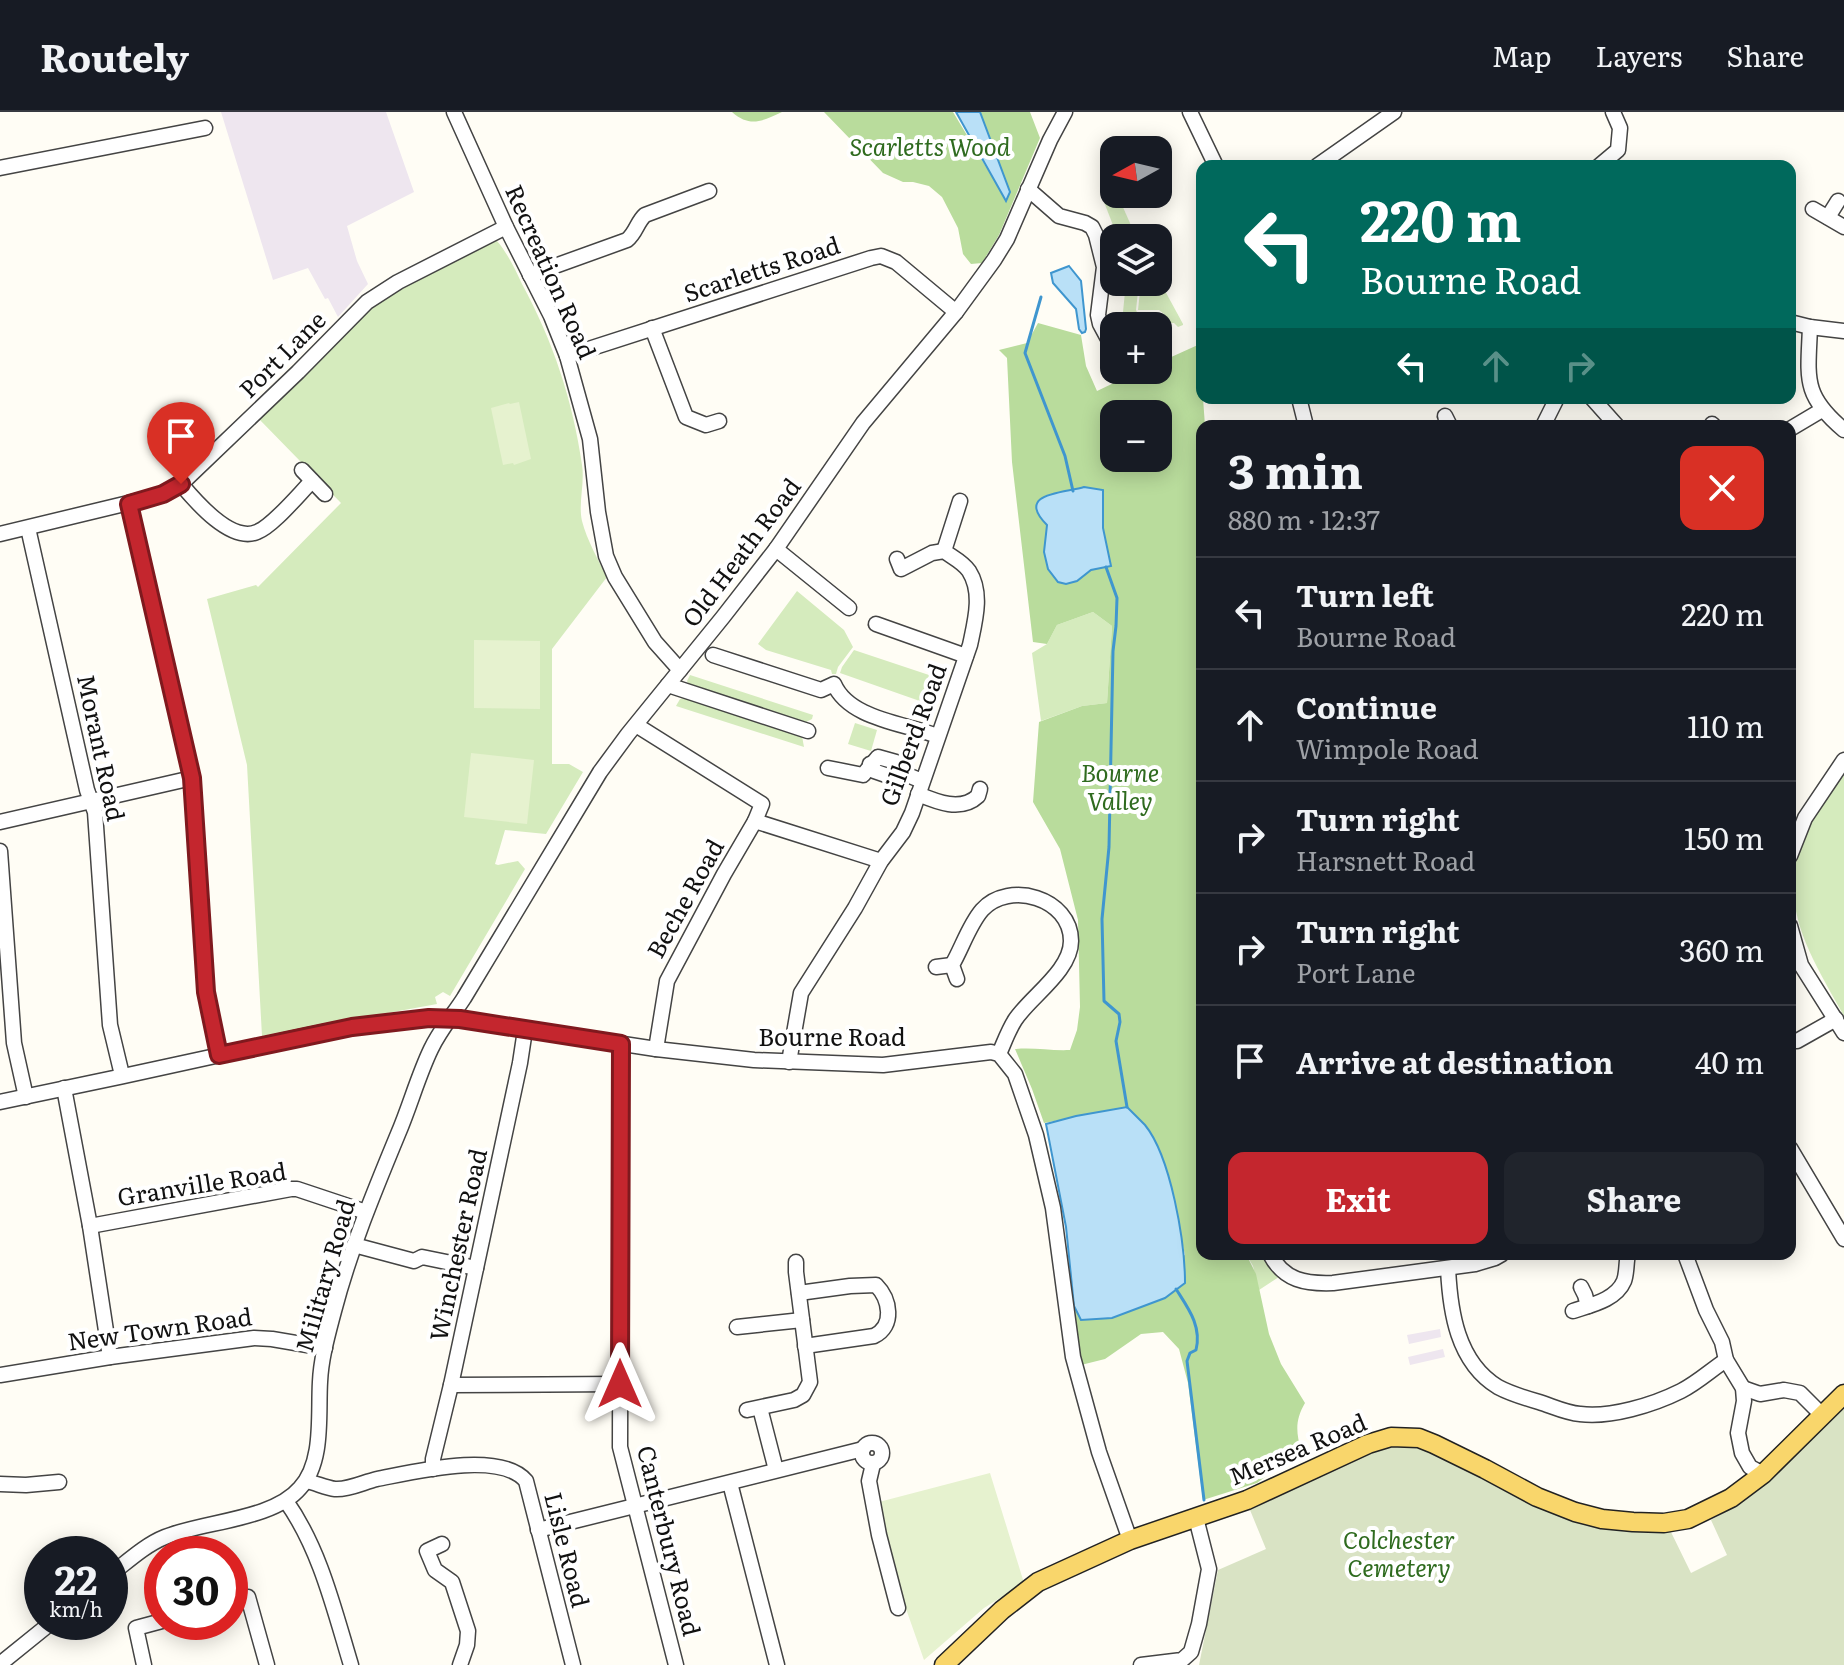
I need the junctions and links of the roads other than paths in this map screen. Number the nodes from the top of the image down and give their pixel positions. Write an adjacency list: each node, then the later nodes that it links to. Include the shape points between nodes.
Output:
1 (1065, 112): 11 (street, Old Heath Road)
2 (1190, 112): 7 (street)
3 (1394, 112): 8 (street)
4 (1613, 112): 9 (street, via 1620,128 1618,150)
5 (460, 114): 16 (street, Recreation Road)
6 (205, 128): 10 (street)
7 (1213, 160)
8 (1326, 160)
9 (1606, 160)
10 (0, 168)
11 (1028, 189): 19 (street, Old Heath Road, via 1007,239); 20 (street, via 1059,216 1092,227 1104,267)
12 (709, 191): 18 (street, via 645,215 627,240)
13 (1838, 201): 15 (street)
14 (1813, 209): 15 (street)
15 (1828, 217): 17 (street)
16 (506, 227): 18 (street, Recreation Road); 32 (street, Port Lane, via 367,302)
17 (1844, 227)
18 (530, 275): 25 (street, Recreation Road)
19 (956, 312): 23 (street, Scarletts Road, via 896,262 881,256); 38 (street, Old Heath Road, via 863,423)
20 (1100, 324)
21 (1796, 324): 22 (street)
22 (1810, 327): 24 (street); 27 (street, via 1809,388)
23 (652, 328): 25 (street, Scarletts Road); 29 (street, via 686,417 706,425)
24 (1844, 331)
25 (567, 356): 45 (street, Recreation Road, via 590,439 606,556 655,642)
26 (1597, 404): 28 (street)
27 (1822, 410): 30 (street); 31 (street)
28 (1612, 420)
29 (719, 421)
30 (1796, 425)
31 (1844, 430)
32 (181, 484): 33 (street, via 227,527 244,535 266,527 307,475); 35 (street, Port Lane)
33 (325, 494)
34 (960, 501): 39 (street)
35 (129, 504): 36 (street, Port Lane); 52 (street)
36 (28, 528): 37 (street, Port Lane); 55 (street, Morant Road)
37 (0, 534)
38 (776, 549): 41 (street); 45 (street, Old Heath Road)
39 (944, 551): 40 (street, via 901,569); 44 (street, Gilberd Road, via 968,569 975,585 976,620)
40 (897, 559)
41 (849, 608)
42 (876, 624): 44 (street)
43 (713, 655): 49 (street, via 821,690 834,684 846,703 859,711)
44 (966, 656): 49 (street, Gilberd Road)
45 (680, 670): 46 (street, Old Heath Road)
46 (668, 685): 47 (street, Old Heath Road); 48 (street)
47 (636, 725): 56 (street, Beche Road, via 762,804); 64 (street, Old Heath Road, via 600,772)
48 (808, 731)
49 (937, 736): 53 (street, Gilberd Road)
50 (1844, 760): 58 (street)
51 (828, 768): 53 (street, via 863,775 878,757 903,764 905,774)
52 (192, 778): 55 (street); 72 (street, via 206,992)
53 (920, 787): 54 (street, via 948,804 966,805); 60 (street, Gilberd Road, via 903,832)
54 (980, 789)
55 (91, 800): 57 (street); 74 (street, Morant Road, via 110,1025)
56 (755, 821): 60 (street); 70 (street, Beche Road, via 667,981)
57 (0, 822)
58 (1796, 841)
59 (0, 851): 62 (street)
60 (881, 861): 73 (street, Gilberd Road, via 801,993)
61 (1796, 947): 65 (street, via 1801,965)
62 (3, 953): 76 (street)
63 (936, 967): 71 (street, via 955,972 982,910 992,902 1011,895 1052,896 1067,923 1069,954 1015,1020)
64 (448, 1019): 66 (street, Bourne Road); 72 (street, Bourne Road, via 352,1027); 79 (street, Military Road, via 432,1046)
65 (1836, 1019): 67 (street); 68 (street)
66 (525, 1030): 69 (street, Bourne Road); 88 (street, Winchester Road)
67 (1844, 1033)
68 (1796, 1041)
69 (621, 1044): 70 (street, Bourne Road); 99 (street, Canterbury Road)
70 (656, 1049): 73 (street, Bourne Road)
71 (999, 1054): 73 (street, Bourne Road, via 883,1065); 115 (street, via 1015,1074 1036,1135 1053,1208 1073,1357)
72 (219, 1055): 74 (street, Bourne Road)
73 (789, 1062)
74 (122, 1075): 75 (street, Bourne Road)
75 (64, 1088): 76 (street, Bourne Road); 80 (street)
76 (26, 1097): 77 (street, Bourne Road)
77 (0, 1102)
78 (1796, 1158): 81 (street)
79 (366, 1212): 80 (street, Granville Road, via 291,1189); 82 (street, Military Road)
80 (90, 1226): 96 (street)
81 (1844, 1239)
82 (354, 1245): 88 (street, via 414,1261 422,1257); 95 (street, Military Road)
83 (1273, 1260): 89 (street, via 1298,1281 1314,1284)
84 (1488, 1260): 89 (street)
85 (1628, 1260): 90 (street, via 1619,1291 1606,1299 1580,1308 1585,1295)
86 (1687, 1260): 97 (street)
87 (796, 1262): 91 (street)
88 (476, 1268): 100 (street, Winchester Road)
89 (1448, 1268): 97 (street, via 1453,1312 1467,1356 1491,1381 1517,1395 1576,1414 1609,1414 1683,1390)
90 (1581, 1287)
91 (799, 1293): 92 (street); 94 (street, via 876,1285 883,1293 888,1321 874,1336)
92 (802, 1320): 93 (street); 94 (street)
93 (737, 1327)
94 (805, 1346): 105 (street, via 810,1382 803,1395 754,1409)
95 (325, 1348): 96 (street, New Town Road, via 263,1337); 107 (street, Military Road, via 318,1439)
96 (110, 1357): 98 (street, New Town Road)
97 (1726, 1360): 101 (street)
98 (0, 1375)
99 (620, 1384): 100 (street); 112 (street, Canterbury Road, via 620,1447)
100 (451, 1385): 104 (street, Winchester Road)
101 (1743, 1388): 103 (street, via 1760,1394 1800,1393); 106 (street, via 1738,1433 1742,1453 1750,1467)
102 (1844, 1394): 103 (main road, Mersea Road)
103 (1822, 1415): 106 (main road, Mersea Road)
104 (433, 1469): 107 (street, Lisle Road, via 339,1489); 114 (street, Lisle Road, via 487,1464 519,1473 526,1481)
105 (776, 1470): 109 (street); 119 (street, via 871,1443 880,1446 882,1456 873,1464 869,1481)
106 (1763, 1474): 113 (main road, Mersea Road, via 1731,1498 1688,1519 1602,1519 1537,1497 1419,1438 1391,1437)
107 (306, 1481): 111 (street, Military Road)
108 (59, 1482): 110 (street)
109 (730, 1483): 112 (street); 129 (street)
110 (0, 1484)
111 (286, 1501): 117 (street, Military Road, via 160,1539); 125 (street, via 318,1561)
112 (635, 1506): 114 (street); 128 (street, Canterbury Road)
113 (1196, 1518): 115 (main road, Mersea Road); 131 (street, via 1209,1569 1191,1652 1182,1660)
114 (538, 1530): 127 (street, Lisle Road)
115 (1130, 1540): 130 (main road, Mersea Road, via 1038,1582)
116 (442, 1544): 126 (street, via 427,1551 435,1570 452,1582 468,1631)
117 (128, 1562)
118 (248, 1597): 124 (street)
119 (898, 1608)
120 (144, 1626): 123 (street, via 136,1628)
121 (30, 1640): 122 (street)
122 (0, 1664)
123 (144, 1665)
124 (267, 1665)
125 (351, 1665)
126 (460, 1665)
127 (573, 1665)
128 (676, 1665)
129 (777, 1665)
130 (944, 1665)
131 (1141, 1665)

